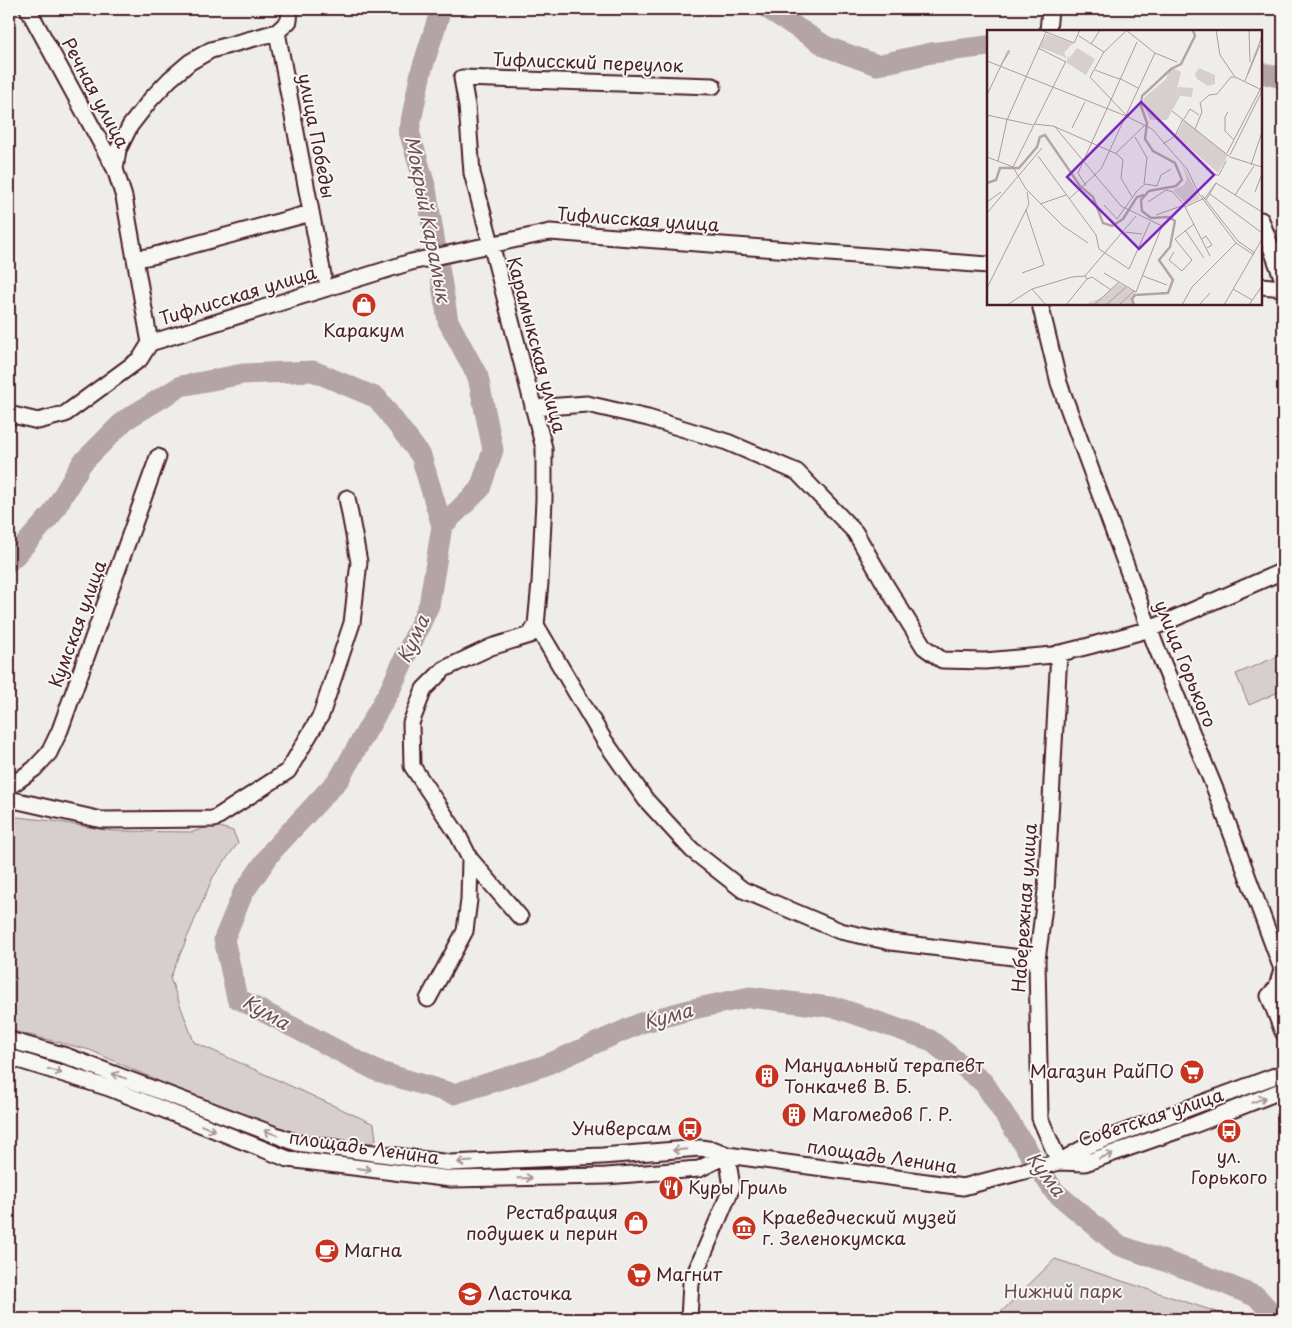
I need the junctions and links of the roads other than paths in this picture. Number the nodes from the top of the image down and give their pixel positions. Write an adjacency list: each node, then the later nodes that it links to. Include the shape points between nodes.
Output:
1 (28, 9): 8 (street, Речная улица)
2 (290, 9): 5 (street, via 289,21)
3 (1050, 11): 4 (street)
4 (1048, 30)
5 (277, 32): 8 (street, Речная улица, via 210,50 190,62 151,99 130,126 118,150); 9 (street, улица Победы)
6 (462, 78): 7 (street, Тифлисский переулок); 11 (street, Карамыкская улица, via 472,173)
7 (713, 86)
8 (115, 169): 12 (street, Речная улица, via 124,197)
9 (311, 213): 12 (street); 14 (street, улица Победы)
10 (1262, 223): 15 (street)
11 (491, 244): 13 (street, Тифлисская улица, via 550,232); 19 (street, Тифлисская улица, via 411,262); 20 (street, Карамыкская улица)
12 (135, 259): 19 (street, Речная улица)
13 (987, 265)
14 (323, 275)
15 (1283, 280)
16 (1262, 286): 17 (street)
17 (1283, 288)
18 (1040, 305): 26 (street, улица Горького, via 1059,383)
19 (150, 343): 21 (street, via 140,359 65,414 38,420)
20 (533, 408): 25 (street, Карамыкская улица, via 544,448 544,510); 27 (street, via 587,404 648,418 727,442 797,472 855,532 924,647 942,660 985,661)
21 (9, 414)
22 (158, 457): 28 (street, Кумская улица, via 57,738 50,753)
23 (347, 498): 29 (street, via 359,562 352,623 321,715 288,771 214,819 102,820)
24 (1283, 572): 26 (street)
25 (536, 625): 30 (street, via 530,635 491,647 444,669 424,689 411,723 412,766 458,835); 32 (street, via 604,740 646,800 692,850 743,890 840,931 891,942)
26 (1150, 628): 27 (street); 34 (street, улица Горького, via 1282,969 1277,987 1270,996)
27 (1060, 653): 32 (street, Набережная улица, via 1046,891)
28 (9, 787)
29 (9, 800)
30 (470, 860): 31 (street); 33 (street, via 465,931)
31 (520, 917)
32 (1037, 960): 40 (street, Набережная улица, via 1040,1118)
33 (428, 999)
34 (1283, 1032)
35 (9, 1040): 39 (street, площадь Ленина, one-way to 35, via 700,1148 450,1163 297,1142 66,1056)
36 (9, 1057): 39 (street, площадь Ленина, one-way to 39, via 109,1088 288,1159 451,1179 606,1176 699,1169)
37 (1283, 1073): 40 (street, Советская улица, via 1087,1146)
38 (1283, 1090): 40 (street, Советская улица, one-way to 38, via 1085,1163)
39 (727, 1155): 40 (street, площадь Ленина, via 963,1187); 41 (street, via 732,1188 690,1284)
40 (1059, 1162)
41 (689, 1319)

